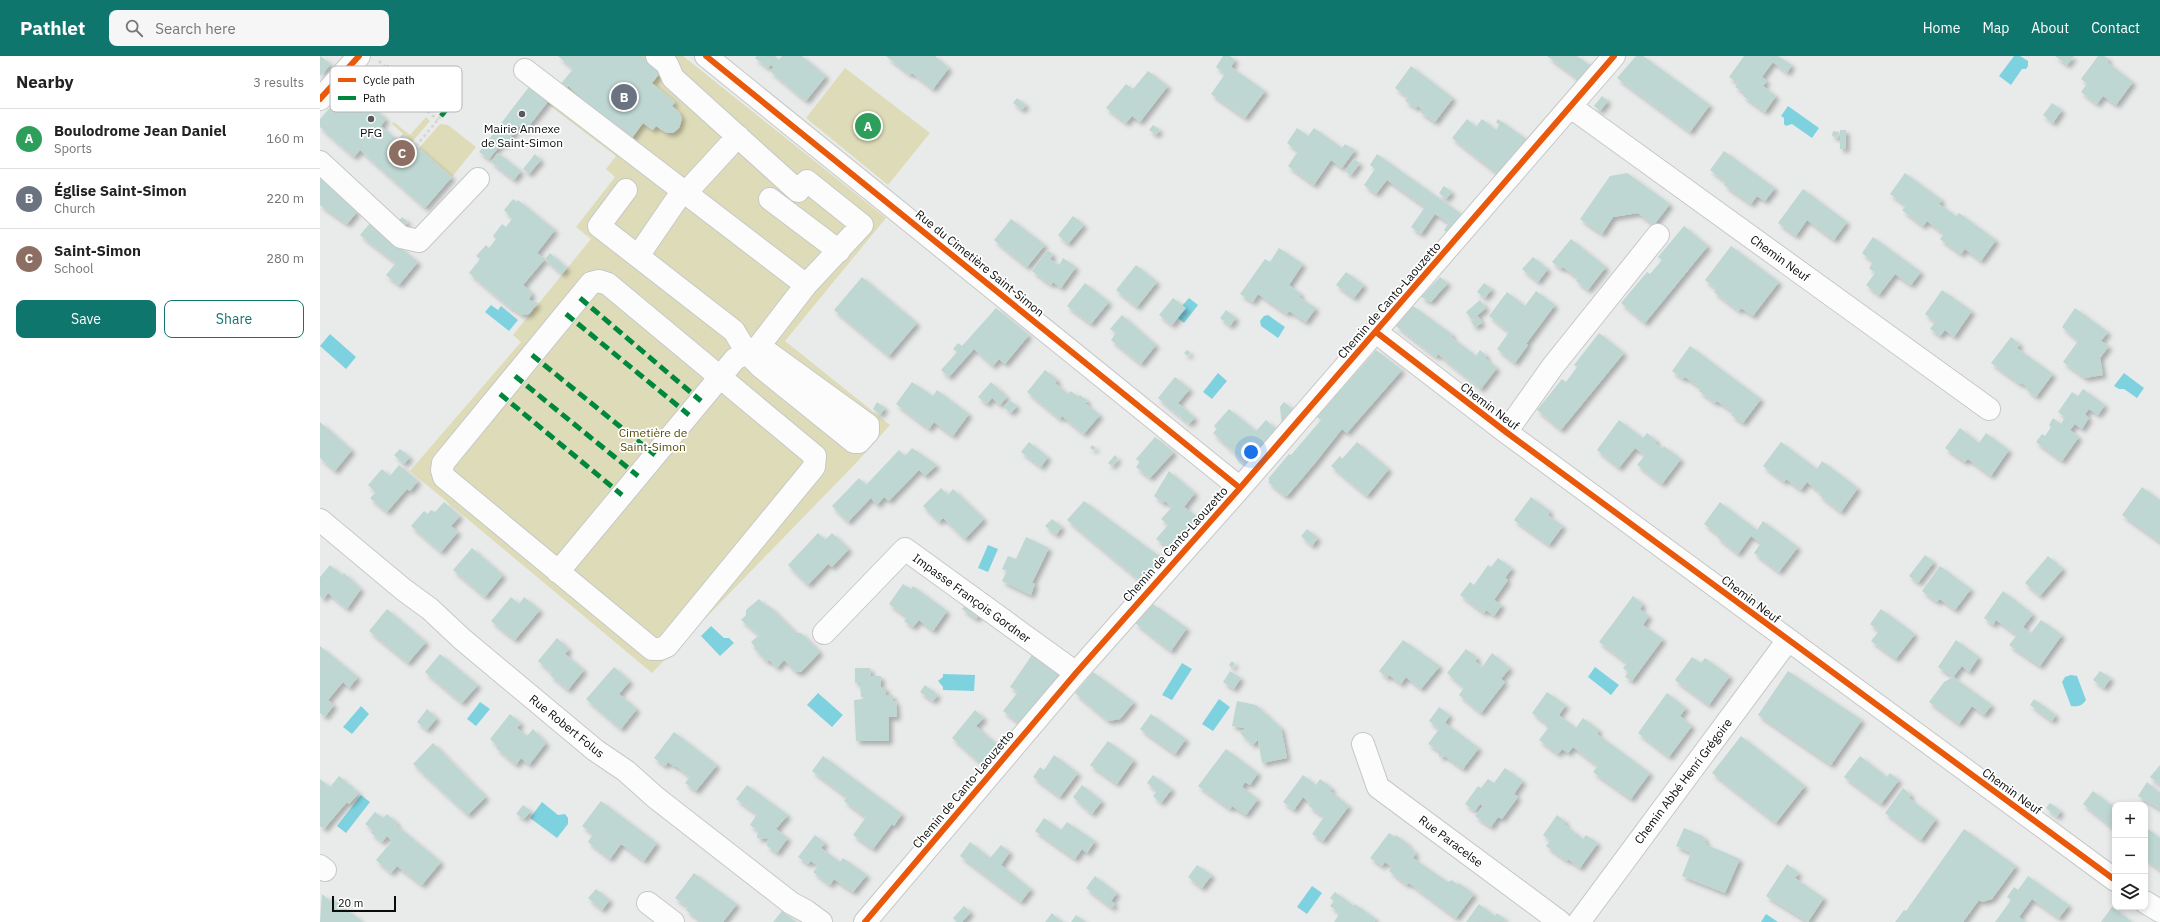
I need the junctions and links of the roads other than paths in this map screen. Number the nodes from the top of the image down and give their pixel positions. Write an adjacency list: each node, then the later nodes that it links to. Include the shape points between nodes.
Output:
1 (657, 56): 8 (street, via 667,64 673,78)
2 (706, 56): 23 (street, Rue du Cimetière Saint-Simon)
3 (1614, 56): 7 (street, Chemin de Canto-Laouzetto)
4 (525, 70): 12 (street)
5 (330, 91): 6 (street)
6 (320, 99)
7 (1571, 107): 18 (street, Chemin de Canto-Laouzetto); 21 (street, Chemin Neuf)
8 (738, 136): 12 (street); 13 (street)
9 (320, 162): 10 (street, via 401,237 420,241)
10 (478, 179)
11 (626, 190): 16 (street, via 599,226)
12 (685, 191): 16 (street); 17 (street)
13 (798, 191): 15 (street, via 777,204); 15 (street, via 807,181 862,225)
14 (1658, 234): 22 (street, via 1553,366)
15 (839, 251): 17 (street)
16 (638, 256): 19 (street, via 734,331)
17 (806, 285): 19 (street)
18 (1376, 332): 22 (street, Chemin Neuf); 23 (street, Chemin de Canto-Laouzetto)
19 (753, 350): 19 (street, via 868,425 868,432 859,442 854,442 761,367); 20 (street, via 735,359)
20 (721, 377): 25 (street); 25 (street, via 814,456 814,468 667,646 660,650 652,649); 25 (street, via 608,284 599,281 591,283 443,463 442,470 444,477)
21 (1988, 409)
22 (1506, 432): 27 (street, Chemin Neuf)
23 (1240, 488): 28 (street, Chemin de Canto-Laouzetto)
24 (320, 520): 35 (street, Rue Robert Folus, via 404,590 430,608 462,639 595,750 626,771 655,797 792,903)
25 (558, 572)
26 (824, 634): 28 (street, Impasse François Gordner, via 905,549)
27 (1788, 640): 30 (street, Chemin Neuf); 38 (street, Chemin Abbé Henri Grégoire)
28 (1076, 673): 36 (street, Chemin de Canto-Laouzetto)
29 (1363, 744): 37 (street, Rue Paracelse, via 1378,787)
30 (2112, 878)
31 (648, 904): 34 (street)
32 (2148, 904): 33 (street)
33 (2160, 911)
34 (673, 922)
35 (821, 922)
36 (865, 922)
37 (1560, 922)
38 (1579, 922)

